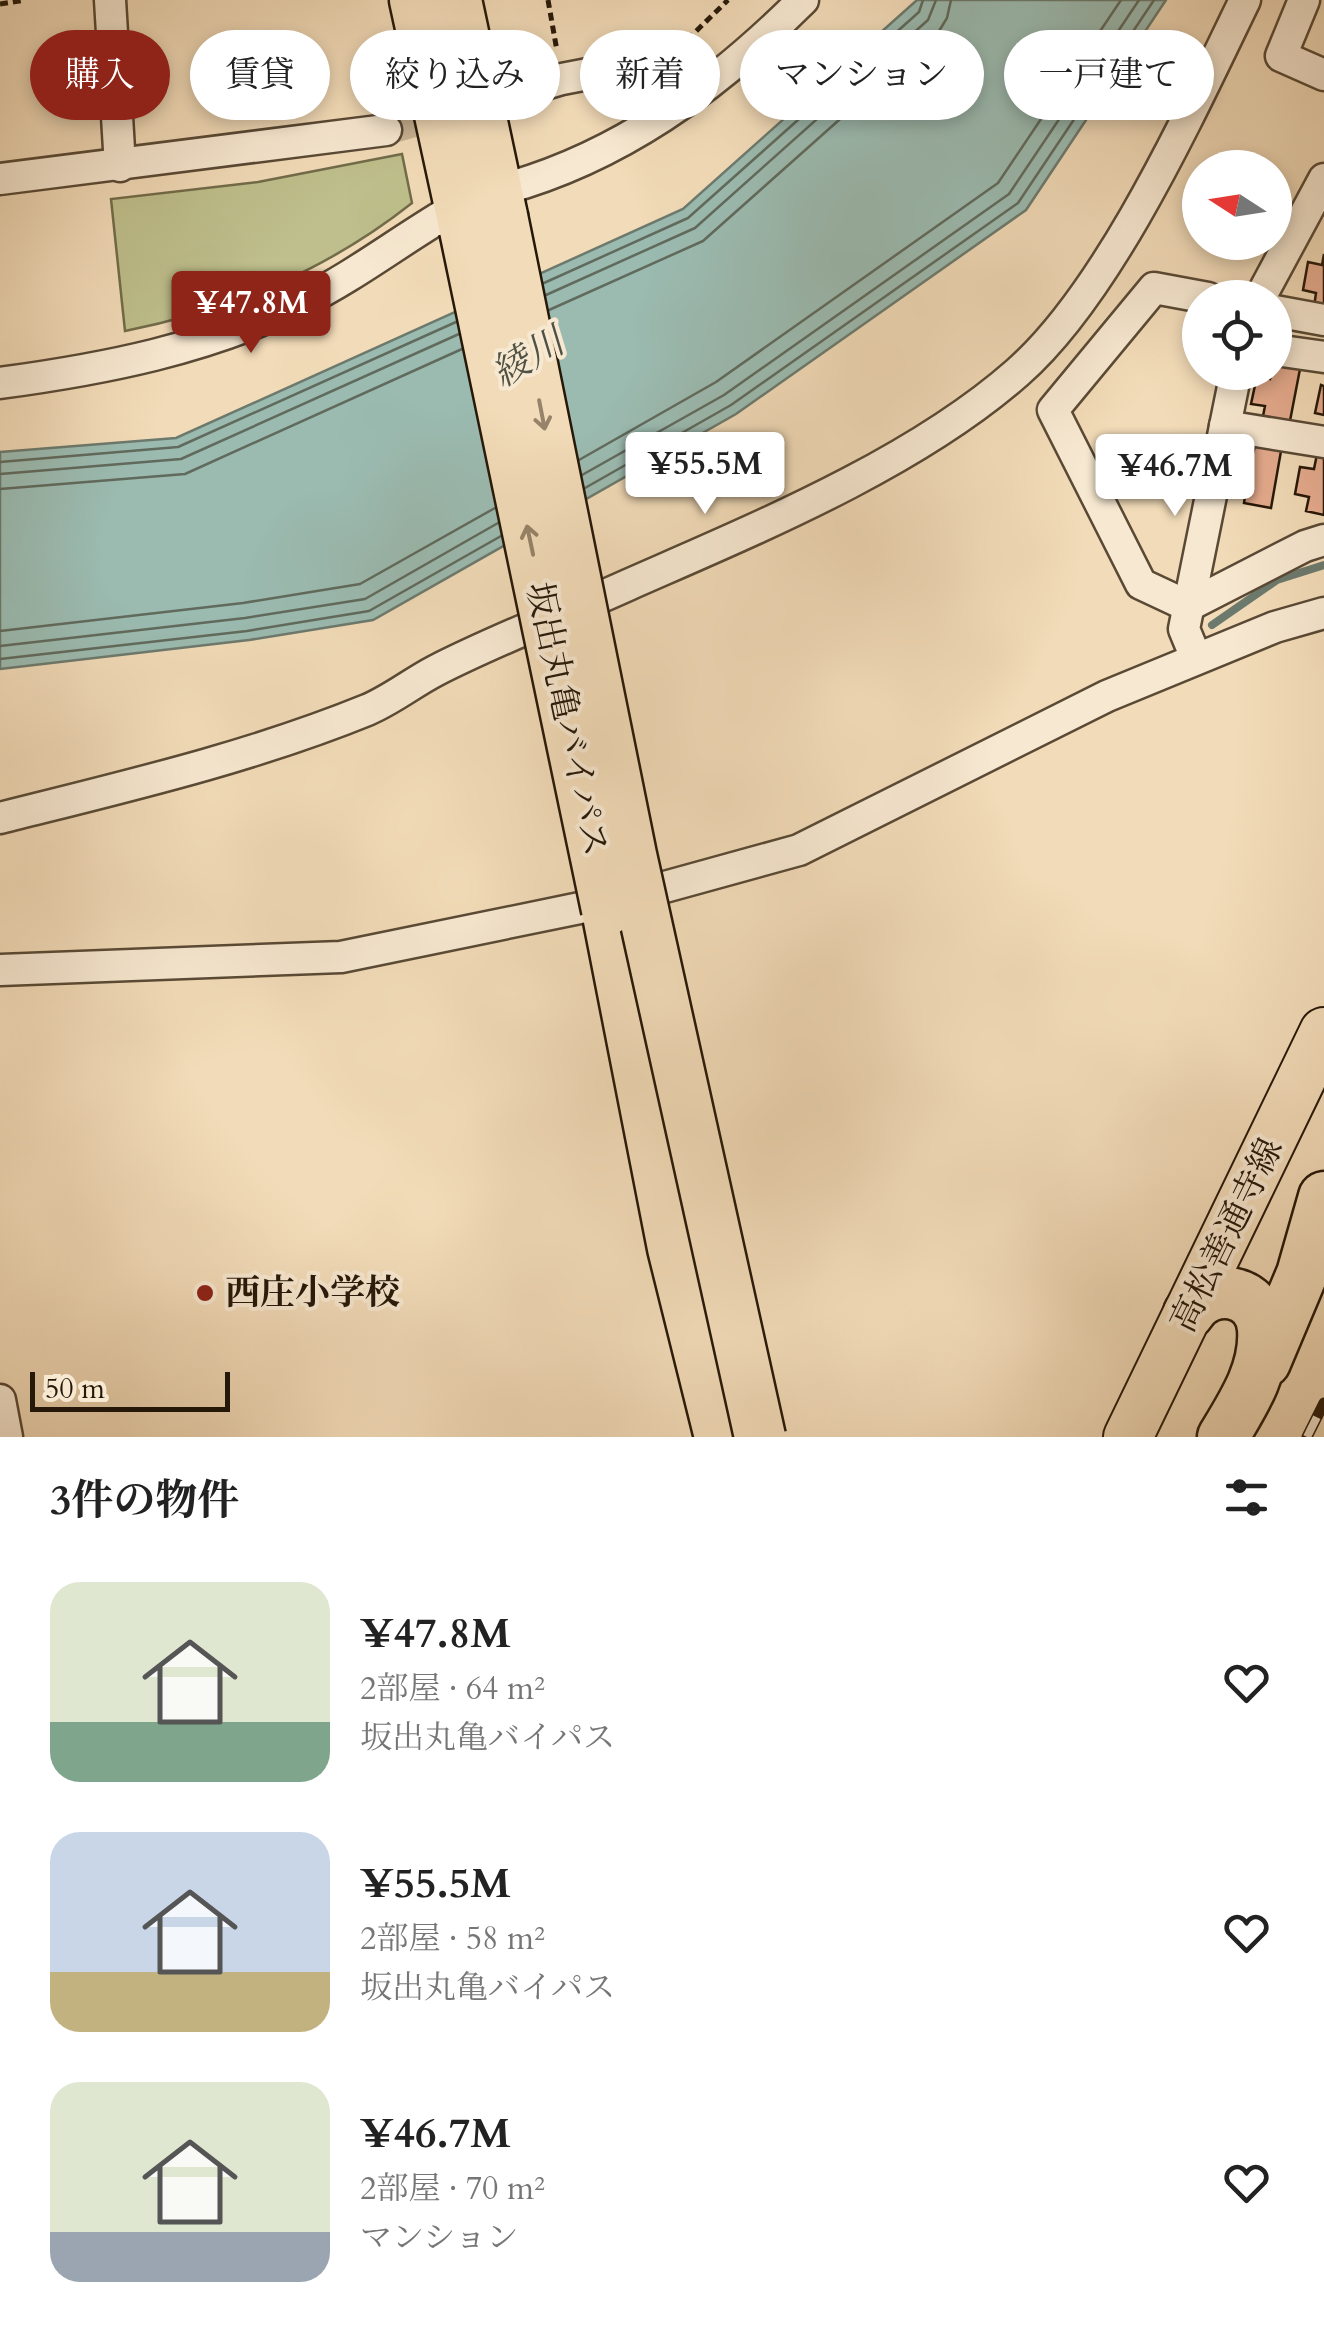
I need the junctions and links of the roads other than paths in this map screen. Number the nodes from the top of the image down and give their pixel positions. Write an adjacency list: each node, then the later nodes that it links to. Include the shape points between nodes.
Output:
1 (110, 0): 11 (street)
2 (416, 0): 14 (highway, 坂出丸亀バイパス)
3 (456, 0): 14 (highway, 坂出丸亀バイパス)
4 (803, 0): 7 (street)
5 (1246, 0): 31 (street, via 1180,132 1061,325 1018,372 907,450 800,506 437,670 370,709 176,774)
6 (1304, 0): 8 (street, via 1281,56)
7 (720, 76)
8 (1324, 76)
9 (662, 120): 14 (street)
10 (386, 130): 11 (street)
11 (120, 166): 12 (street)
12 (0, 179)
13 (1324, 179): 15 (street)
14 (480, 211): 22 (street, via 226,334 108,368); 30 (highway, 坂出丸亀バイパス, one-way to 30, bridge); 32 (highway, 坂出丸亀バイパス, one-way to 14, bridge)
15 (1310, 232): 16 (street)
16 (1274, 280)
17 (1182, 293): 27 (street, via 1154,288 1053,410 1141,584)
18 (1292, 314): 19 (street)
19 (1324, 320)
20 (1292, 353): 21 (street)
21 (1324, 358)
22 (0, 383)
23 (1232, 390): 24 (street)
24 (1225, 426): 25 (street); 27 (street)
25 (1324, 442)
26 (1324, 540): 27 (street)
27 (1188, 606): 29 (street, via 1184,630)
28 (1324, 613): 29 (street)
29 (1196, 658): 33 (street, via 799,850 614,901 341,957)
30 (600, 698): 42 (highway, 坂出丸亀バイパス, bridge); 43 (highway, bridge, via 656,870)
31 (0, 818)
32 (608, 910): 40 (highway, via 646,1261); 41 (highway, 坂出丸亀バイパス, via 673,1248)
33 (0, 970)
34 (1324, 1032): 36 (main road, 高松善通寺線)
35 (1324, 1197): 37 (highway, via 1302,1274)
36 (1189, 1313): 37 (highway, via 1200,1299 1223,1291 1251,1303 1263,1334); 44 (main road, 高松善通寺線)
37 (1251, 1391): 45 (highway)
38 (0, 1400): 39 (street)
39 (7, 1437)
40 (688, 1437)
41 (720, 1437)
42 (760, 1437)
43 (793, 1437)
44 (1128, 1437)
45 (1223, 1437)

